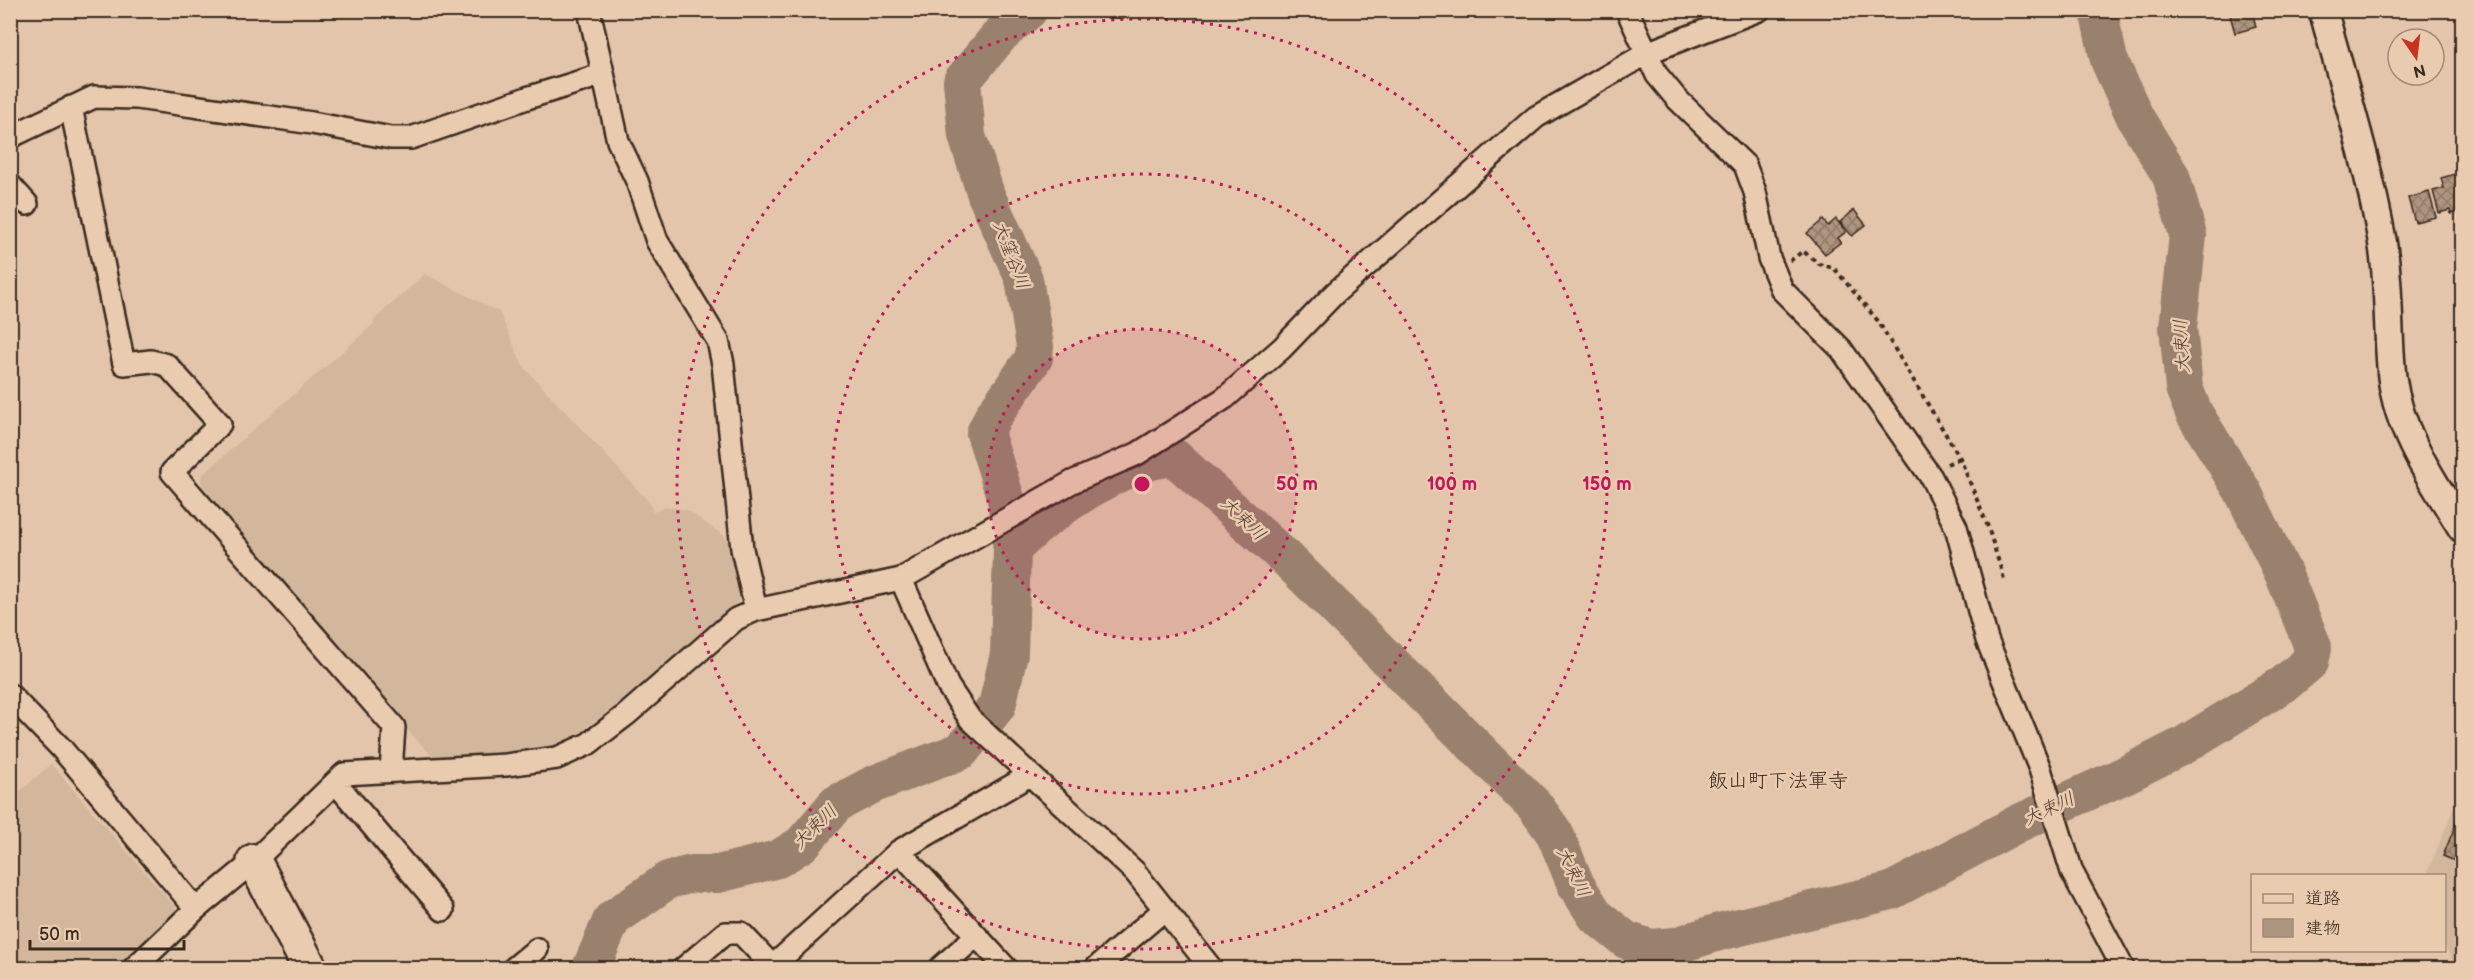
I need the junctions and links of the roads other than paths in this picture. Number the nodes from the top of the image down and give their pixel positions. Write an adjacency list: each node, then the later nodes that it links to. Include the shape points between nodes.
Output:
1 (589, 10): 6 (street)
2 (1627, 10): 5 (street)
3 (1760, 10): 5 (street)
4 (2323, 10): 11 (street, via 2376,210 2386,263 2392,379 2400,410 2414,452)
5 (1649, 52): 12 (street, via 1536,117 1349,280 1282,348 1225,398 1137,454 1072,482); 35 (street, via 1657,75 1676,98 1744,165 1755,192 1769,258 1782,290 1841,350 1931,477 1956,527 1987,640 2040,769 2072,872)
6 (601, 75): 7 (street, via 411,138 137,98 94,97); 13 (street, via 618,141 637,181 657,242 718,341 742,549)
7 (71, 107): 8 (street); 16 (street, via 124,364 151,361 167,365 220,424 172,472 394,727)
8 (10, 137)
9 (10, 185): 10 (street)
10 (27, 204)
11 (2463, 528)
12 (901, 579): 13 (street); 17 (street, via 948,686 970,719)
13 (756, 609): 16 (street, via 736,619 626,716 588,744 558,758)
14 (10, 695): 15 (street)
15 (18, 717): 21 (street, via 61,748)
16 (392, 771): 18 (street, via 344,774)
17 (1030, 775): 19 (street); 22 (street, via 1135,872)
18 (336, 783): 20 (street); 23 (street)
19 (899, 851): 24 (street); 26 (street)
20 (254, 861): 21 (street); 28 (highway)
21 (196, 909): 27 (street)
22 (1166, 909): 33 (street); 34 (street)
23 (443, 910)
24 (976, 936): 31 (street); 32 (street)
25 (537, 949): 29 (street)
26 (773, 968): 30 (street, via 741,933 724,933)
27 (134, 969)
28 (310, 969)
29 (514, 969)
30 (684, 969)
31 (940, 969)
32 (1006, 969)
33 (1096, 969)
34 (1211, 969)
35 (2123, 969)

